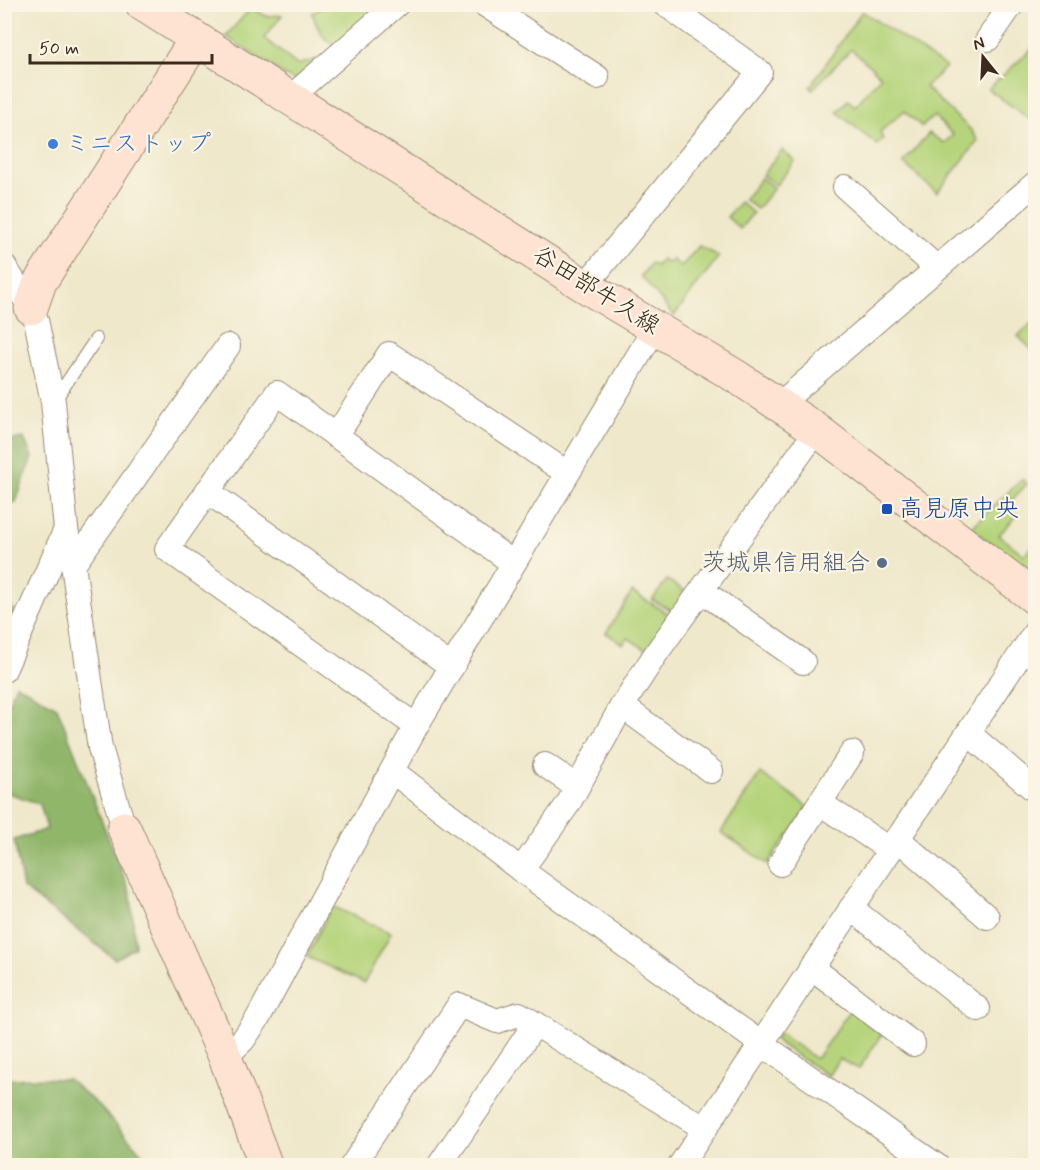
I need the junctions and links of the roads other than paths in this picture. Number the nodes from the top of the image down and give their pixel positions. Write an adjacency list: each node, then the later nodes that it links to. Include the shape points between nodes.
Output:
1 (142, 4): 6 (main road, 谷田部牛久線)
2 (398, 4): 9 (street)
3 (484, 4): 8 (street)
4 (665, 4): 14 (street, via 760,72)
5 (1012, 4): 7 (street)
6 (196, 39): 9 (main road, 谷田部牛久線); 15 (main road, via 40,282)
7 (988, 39)
8 (597, 78)
9 (290, 98): 14 (main road, 谷田部牛久線)
10 (1035, 183): 13 (street)
11 (844, 187): 13 (street)
12 (4, 266): 15 (street)
13 (936, 267): 20 (street)
14 (585, 286): 16 (main road, 谷田部牛久線)
15 (31, 308): 19 (street)
16 (655, 328): 20 (main road, 谷田部牛久線); 23 (street)
17 (96, 339): 19 (lane)
18 (228, 346): 27 (street)
19 (53, 402): 25 (street)
20 (781, 406): 21 (main road, 谷田部牛久線)
21 (817, 430): 28 (street); 29 (main road, 谷田部牛久線)
22 (336, 436): 23 (street, via 389,354); 24 (street, via 277,393); 26 (street)
23 (567, 473): 26 (street)
24 (207, 491): 32 (street); 35 (street, via 166,549)
25 (66, 529): 27 (street); 33 (street)
26 (513, 563): 32 (street)
27 (73, 565): 44 (street, via 100,748)
28 (702, 591): 31 (street); 34 (street)
29 (1035, 599)
30 (1035, 631): 36 (street)
31 (803, 662)
32 (452, 667): 35 (street)
33 (4, 670)
34 (622, 706): 40 (street); 41 (street)
35 (417, 726): 39 (street)
36 (968, 733): 42 (street); 45 (street)
37 (852, 753): 43 (street)
38 (545, 765): 41 (street)
39 (392, 771): 47 (street); 55 (street, via 258,1018)
40 (711, 771)
41 (577, 787): 47 (street)
42 (1035, 791)
43 (820, 802): 45 (street); 46 (street)
44 (124, 828): 55 (main road)
45 (894, 844): 48 (street); 49 (street)
46 (780, 864)
47 (521, 870): 53 (street)
48 (851, 908): 50 (street); 51 (street)
49 (987, 917)
50 (811, 967): 53 (street); 54 (street)
51 (978, 1009)
52 (535, 1024): 56 (street); 59 (street, via 519,1014 497,1022 459,1005); 60 (street)
53 (760, 1043): 56 (street); 57 (street)
54 (913, 1044)
55 (225, 1057): 58 (main road)
56 (704, 1128): 61 (street)
57 (934, 1165)
58 (266, 1166)
59 (352, 1166)
60 (439, 1166)
61 (680, 1166)

